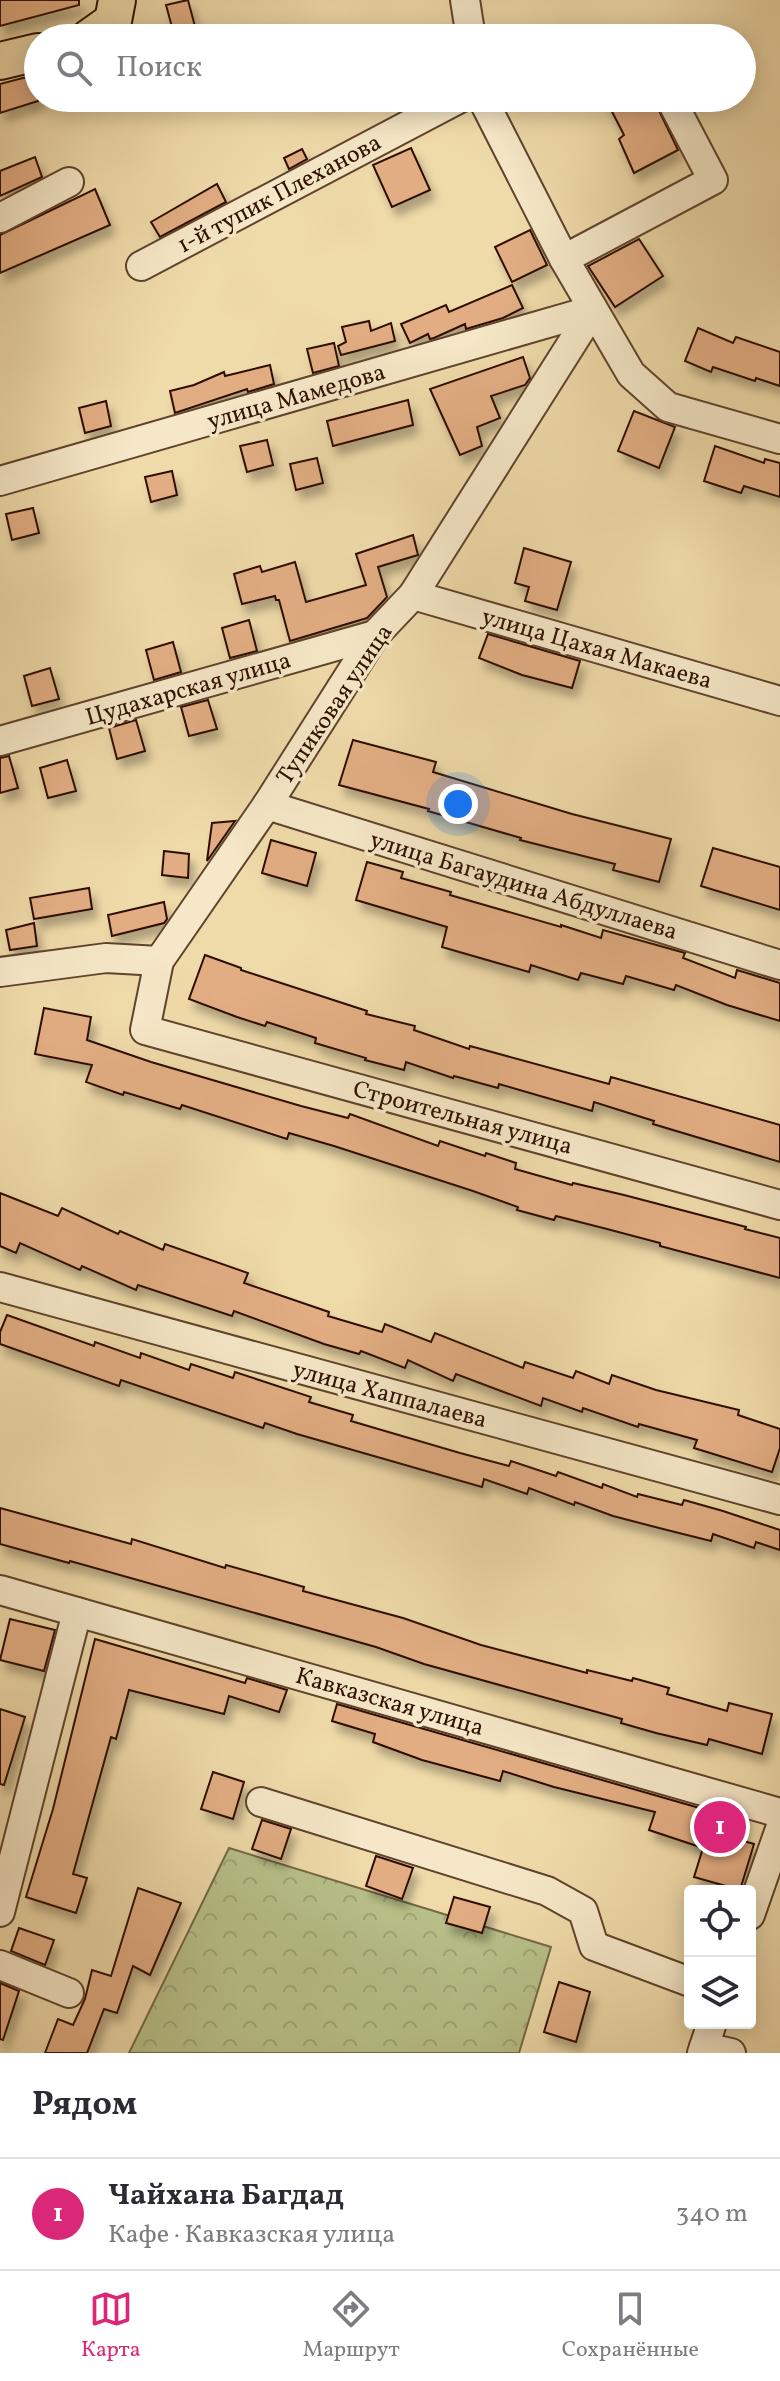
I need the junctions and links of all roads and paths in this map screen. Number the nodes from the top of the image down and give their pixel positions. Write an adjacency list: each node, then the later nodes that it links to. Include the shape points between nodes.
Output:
1 (465, 0): 2 (street)
2 (469, 24)
3 (24, 55): 4 (main road)
4 (0, 61)
5 (433, 112): 11 (street, 1-й тупик Плеханова)
6 (489, 112): 10 (street)
7 (677, 112): 10 (street, via 713,180)
8 (69, 182): 9 (street)
9 (0, 218)
10 (564, 259): 12 (street)
11 (141, 266)
12 (593, 310): 13 (street, via 631,374 668,407); 14 (street, улица Мамедова); 15 (street, Тупиковая улица)
13 (780, 439)
14 (0, 481)
15 (413, 595): 16 (street, Тупиковая улица); 19 (street, улица Цахая Макаева)
16 (375, 635): 17 (street, Цудахарская улица); 18 (street, Тупиковая улица)
17 (322, 650): 18 (street); 20 (street, Цудахарская улица)
18 (342, 687): 21 (street, Тупиковая улица)
19 (780, 701)
20 (0, 741)
21 (267, 805): 22 (street, Тупиковая улица); 23 (street, улица Багаудина Абдуллаева)
22 (159, 961): 24 (street, via 106,958); 25 (street, Строительная улица, via 145,1030)
23 (780, 965)
24 (0, 972)
25 (780, 1205)
26 (0, 1287): 27 (street, улица Хаппалаева)
27 (780, 1500)
28 (0, 1590): 29 (street, Кавказская улица)
29 (77, 1612): 31 (street, Кавказская улица); 34 (street)
30 (261, 1802): 36 (street, via 547,1891 583,1911 594,1946)
31 (780, 1813)
32 (780, 1829): 33 (street)
33 (756, 1898)
34 (0, 1912)
35 (0, 1965): 37 (street)
36 (684, 1980)
37 (69, 1993)

